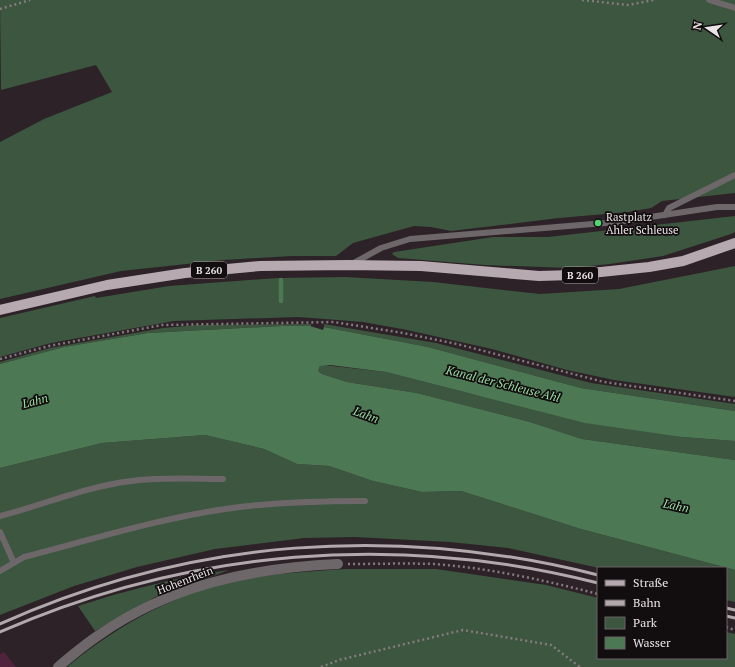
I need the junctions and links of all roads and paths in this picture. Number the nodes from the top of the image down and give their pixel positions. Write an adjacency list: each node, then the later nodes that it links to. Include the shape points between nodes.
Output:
1 (30, 0): 6 (path)
2 (582, 0): 3 (path, via 628,5)
3 (654, 0)
4 (710, 0): 5 (lane)
5 (735, 8)
6 (0, 10)
7 (735, 175): 9 (lane, via 669,208)
8 (735, 207): 9 (lane)
9 (665, 215): 11 (lane, via 617,222 410,239 381,248)
10 (735, 242): 11 (main road, B 260, via 683,261 572,275 539,276 421,266)
11 (348, 265): 12 (main road, B 260, via 260,266 185,272 107,285)
12 (0, 310)
13 (314, 321): 14 (path); 15 (path, via 162,325 49,346); 16 (path, via 410,334 604,382)
14 (314, 325)
15 (0, 359)
16 (735, 402)
17 (223, 479): 19 (lane, via 131,480)
18 (365, 502): 21 (lane, via 278,503 225,508 24,557)
19 (0, 516)
20 (0, 532): 21 (lane)
21 (14, 563): 23 (lane)
22 (338, 564): 24 (path, via 434,564 550,581); 25 (street, Hohenrhein, via 240,574 188,589 121,621)
23 (0, 571)
24 (597, 594)
25 (58, 667)
26 (321, 667): 27 (path, via 338,660 463,630 551,645)
27 (580, 667)

